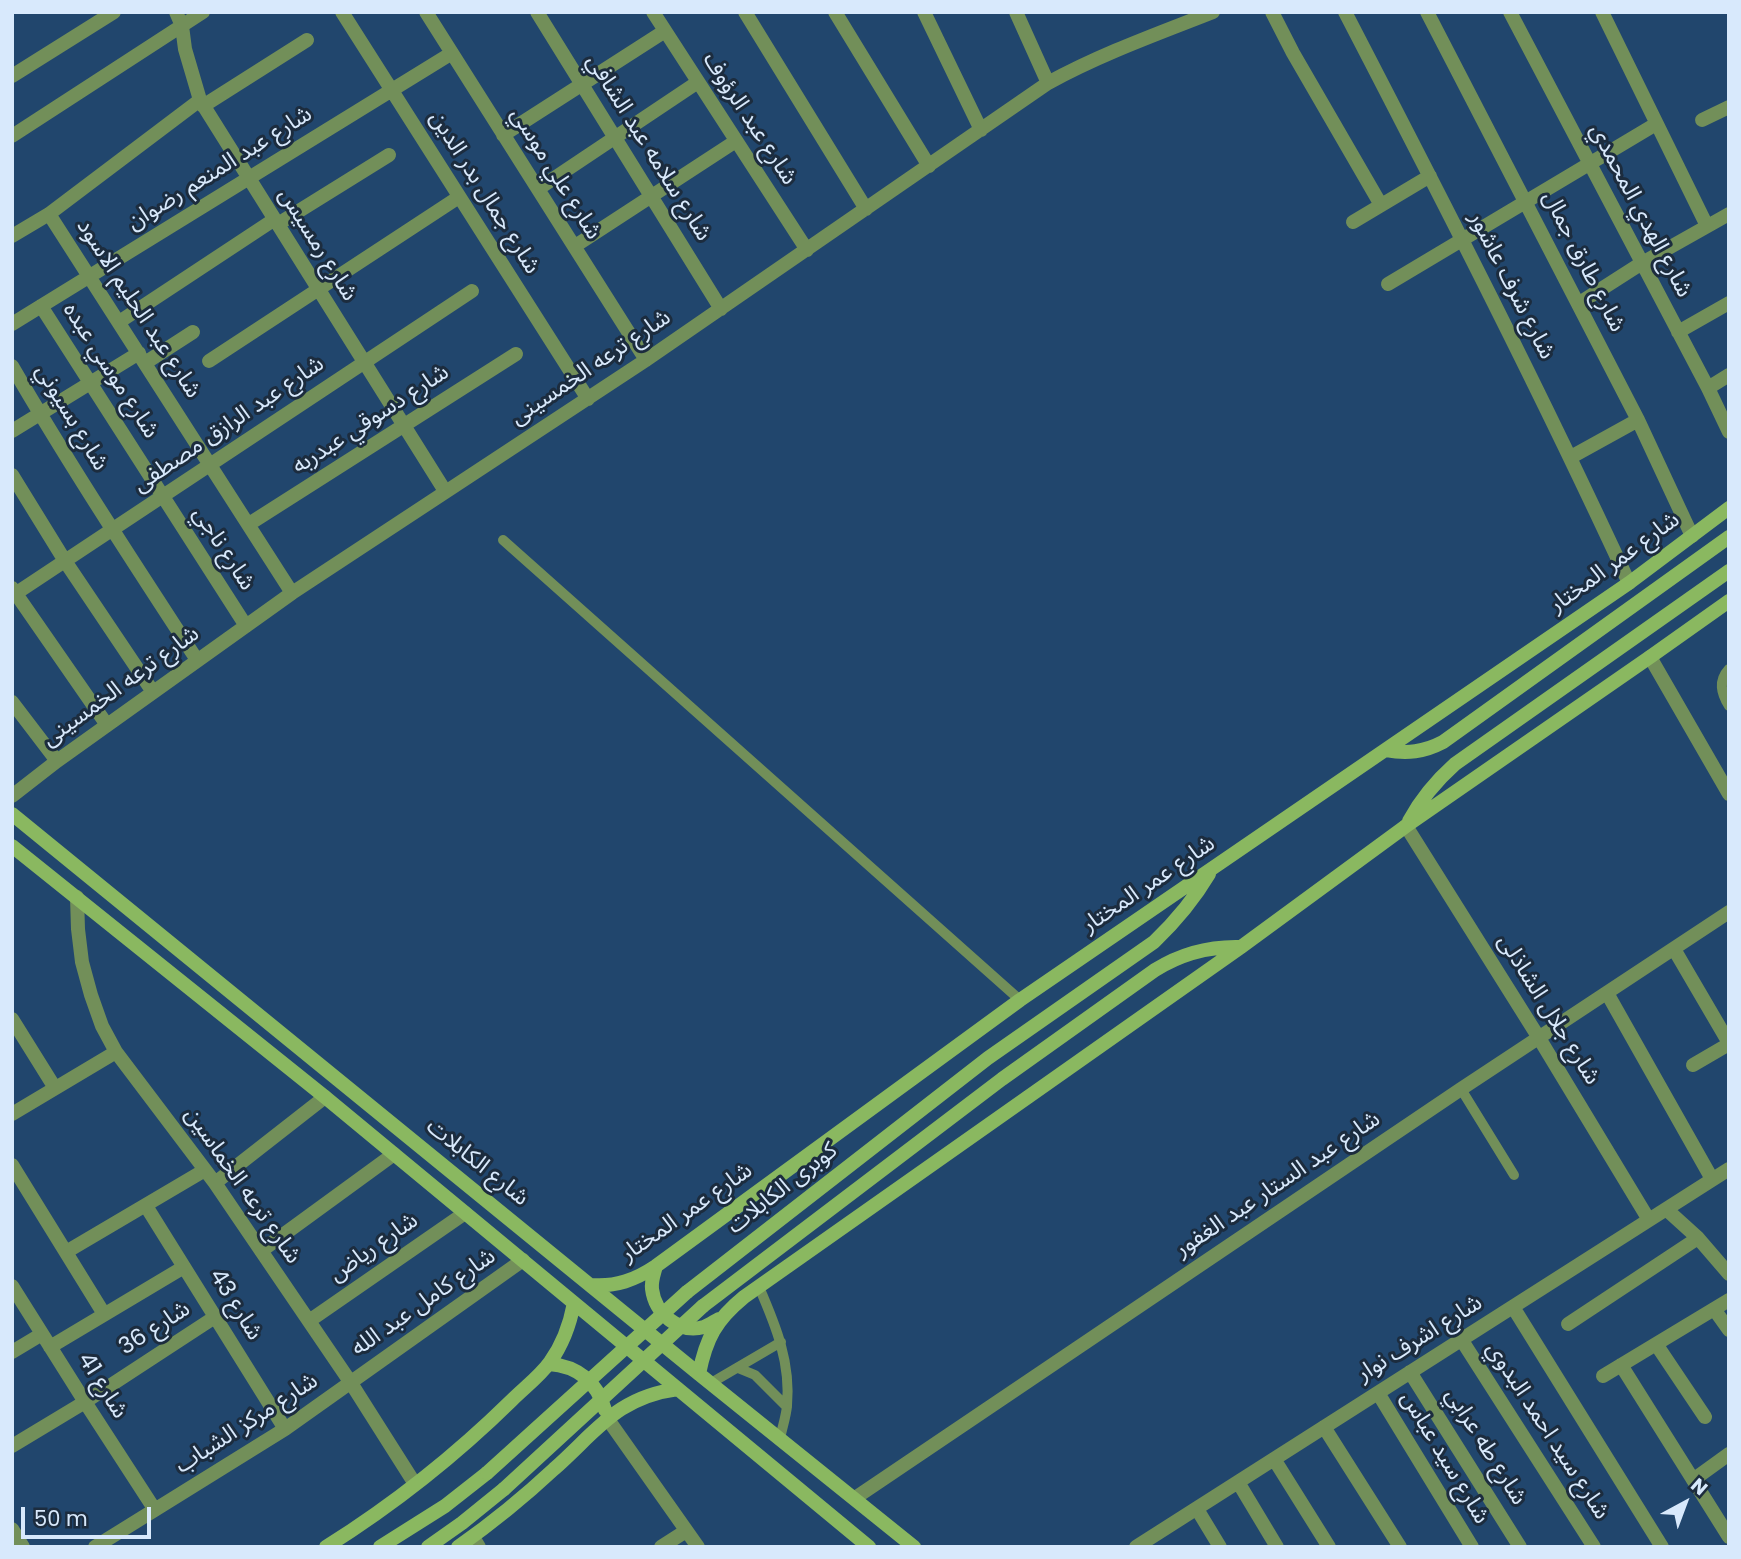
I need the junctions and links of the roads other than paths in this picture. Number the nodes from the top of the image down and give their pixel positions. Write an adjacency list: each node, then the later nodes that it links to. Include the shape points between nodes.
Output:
1 (114, 12): 21 (street)
2 (203, 12): 17 (street)
3 (342, 12): 25 (street, شارع جمال بدر الدين)
4 (537, 12): 24 (street, شارع سلامه عبد الشافي)
5 (653, 12): 18 (street, شارع عبد الرؤوف)
6 (745, 12): 45 (street)
7 (835, 12): 37 (street)
8 (925, 12): 30 (street)
9 (1016, 12): 23 (street)
10 (1213, 12): 23 (street, شارع ترعه الخمسينى, via 1107,53)
11 (1272, 12): 44 (street)
12 (1345, 12): 38 (street, شارع شرف عاشور)
13 (1427, 12): 43 (street, شارع طارق جمال)
14 (1510, 12): 36 (street, شارع الهدي المحمدي)
15 (1602, 12): 29 (street)
16 (433, 15): 20 (street, شارع علي موسي)
17 (179, 19): 26 (street, شارع رمسيس); 32 (street)
18 (665, 31): 22 (street, شارع عبد الرؤوف); 24 (street)
19 (307, 40): 26 (street)
20 (452, 53): 25 (street, شارع عبد المنعم رضوان); 31 (street, شارع علي موسي)
21 (12, 76)
22 (698, 82): 33 (street); 34 (street, شارع عبد الرؤوف)
23 (1048, 83): 30 (street, شارع ترعه الخمسينى)
24 (582, 84): 31 (street); 33 (street, شارع سلامه عبد الشافي)
25 (391, 90): 39 (street, شارع عبد المنعم رضوان); 42 (street, شارع جمال بدر الدين)
26 (201, 103): 39 (street, شارع رمسيس); 46 (street)
27 (1729, 107): 28 (street)
28 (1702, 120)
29 (1656, 124): 36 (street); 50 (street)
30 (981, 130): 37 (street, شارع ترعه الخمسينى)
31 (503, 135): 40 (street, شارع علي موسي)
32 (12, 136)
33 (615, 138): 40 (street); 41 (street, شارع سلامه عبد الشافي)
34 (736, 141): 41 (street); 54 (street, شارع عبد الرؤوف)
35 (389, 155): 48 (street)
36 (1589, 164): 43 (street); 55 (street, شارع الهدي المحمدي)
37 (929, 166): 45 (street, شارع ترعه الخمسينى)
38 (1430, 176): 44 (street); 52 (street, شارع شرف عاشور)
39 (249, 178): 48 (street, شارع رمسيس); 56 (street, شارع عبد المنعم رضوان)
40 (538, 189): 53 (street, شارع علي موسي)
41 (651, 196): 53 (street); 63 (street, شارع سلامه عبد الشافي)
42 (459, 197): 58 (street); 77 (street, شارع جمال بدر الدين)
43 (1526, 201): 52 (street); 61 (street, شارع طارق جمال)
44 (1381, 205): 49 (street)
45 (866, 209): 54 (street, شارع ترعه الخمسينى)
46 (49, 214): 51 (street); 56 (street, شارع عبد الحليم الاسود)
47 (1729, 214): 50 (street)
48 (276, 222): 58 (street, شارع رمسيس); 64 (street)
49 (1353, 222)
50 (1707, 226): 55 (street)
51 (14, 232)
52 (1462, 239): 57 (street); 83 (street, شارع شرف عاشور)
53 (575, 246): 70 (street, شارع علي موسي)
54 (807, 250): 63 (street, شارع ترعه الخمسينى)
55 (1642, 264): 61 (street); 67 (street, شارع الهدي المحمدي)
56 (90, 277): 62 (street, شارع عبد المنعم رضوان); 64 (street, شارع عبد الحليم الاسود)
57 (1388, 284)
58 (319, 289): 71 (street); 72 (street, شارع رمسيس)
59 (472, 290): 72 (street, شارع عبد الرازق مصطفى)
60 (1729, 303): 67 (street)
61 (1578, 304): 79 (street, شارع طارق جمال)
62 (41, 306): 65 (street, شارع عبد المنعم رضوان); 75 (street, شارع موسي عبده)
63 (721, 309): 70 (street, شارع ترعه الخمسينى)
64 (119, 322): 69 (street, شارع عبد الحليم الاسود)
65 (12, 324)
66 (193, 332): 69 (street)
67 (1678, 332): 76 (street, شارع الهدي المحمدي)
68 (516, 354): 80 (street, شارع دسوقي عبدربه)
69 (142, 358): 75 (street); 84 (street, شارع عبد الحليم الاسود)
70 (646, 360): 77 (street, شارع ترعه الخمسينى)
71 (209, 361)
72 (364, 362): 80 (street, شارع رمسيس); 84 (street, شارع عبد الرازق مصطفى)
73 (12, 366): 78 (street, شارع بسيوني)
74 (1729, 376): 76 (street)
75 (90, 383): 78 (street); 87 (street, شارع موسي عبده)
76 (1708, 388): 82 (street, شارع الهدي المحمدي)
77 (588, 399): 86 (street, شارع ترعه الخمسينى)
78 (40, 414): 81 (street); 90 (street, شارع بسيوني)
79 (1638, 420): 83 (street); 91 (street, شارع طارق جمال)
80 (404, 426): 86 (street, شارع رمسيس); 89 (street, شارع دسوقي عبدربه)
81 (12, 431)
82 (1729, 432)
83 (1571, 457): 96 (street, شارع شرف عاشور)
84 (211, 464): 87 (street, شارع عبد الرازق مصطفى); 89 (street, شارع عبد الحليم الاسود)
85 (12, 475): 94 (street)
86 (445, 491): 98 (street, شارع ترعه الخمسينى)
87 (163, 496): 90 (street, شارع عبد الرازق مصطفى); 100 (street, شارع ناجي)
88 (1729, 508): 91 (main road, شارع عمر المختار)
89 (250, 524): 98 (street, شارع عبد الحليم الاسود)
90 (112, 530): 94 (street, شارع عبد الرازق مصطفى); 102 (street, شارع بسيوني)
91 (1692, 536): 96 (main road, شارع عمر المختار)
92 (1729, 537): 108 (main road, via 1443,742 1422,751)
93 (503, 540): 121 (lane)
94 (65, 561): 97 (street, شارع عبد الرازق مصطفى); 104 (street)
95 (1729, 571): 113 (main road, via 1455,764 1427,792)
96 (1629, 583): 108 (main road, شارع عمر المختار)
97 (14, 593): 107 (street)
98 (292, 593): 100 (street, شارع ترعه الخمسينى)
99 (1729, 601): 101 (main road)
100 (246, 626): 102 (street, شارع ترعه الخمسينى)
101 (1650, 657): 110 (street); 113 (main road)
102 (197, 660): 104 (street, شارع ترعه الخمسينى)
103 (1729, 669): 106 (lane, via 1721,690)
104 (152, 692): 107 (street, شارع ترعه الخمسينى)
105 (12, 702): 109 (street)
106 (1729, 706)
107 (107, 725): 109 (street, شارع ترعه الخمسينى)
108 (1386, 750): 115 (main road, شارع عمر المختار)
109 (57, 761): 111 (street, شارع ترعه الخمسينى)
110 (1729, 794)
111 (12, 796)
112 (12, 814): 149 (main road, شارع الكابلات)
113 (1406, 826): 118 (main road); 123 (street, شارع جلال الشاذلى)
114 (13, 848): 116 (main road, شارع الكابلات)
115 (1212, 869): 121 (main road, شارع عمر المختار); 203 (main road, كوبرى الكابلات, bridge, via 1177,921 1154,942 988,1058 687,1292 487,1473)
116 (77, 897): 125 (street, شارع ترعه الخماسين, via 82,962 98,1016); 129 (main road, شارع الكابلات)
117 (1728, 913): 119 (street, شارع عبد الستار عبد الغفور)
118 (1241, 947): 151 (main road); 204 (main road, كوبرى الكابلات, bridge, via 1196,951 1155,970 1002,1079 703,1306 503,1489)
119 (1674, 948): 120 (street, شارع عبد الستار عبد الغفور); 124 (street)
120 (1607, 993): 123 (street, شارع عبد الستار عبد الغفور); 136 (street)
121 (1020, 1000): 147 (main road, شارع عمر المختار)
122 (12, 1019): 127 (street)
123 (1539, 1038): 128 (street, شارع عبد الستار عبد الغفور); 141 (street, شارع جلال الشاذلى)
124 (1729, 1043): 126 (street)
125 (116, 1052): 127 (street); 134 (street, شارع ترعه الخماسين)
126 (1693, 1065)
127 (55, 1088): 130 (street)
128 (1461, 1089): 135 (lane); 191 (street, شارع عبد الستار عبد الغفور)
129 (325, 1097): 131 (main road, شارع الكابلات); 137 (street)
130 (12, 1114)
131 (394, 1154): 140 (main road, شارع الكابلات); 143 (street)
132 (12, 1164): 144 (street)
133 (1729, 1169): 136 (street, شارع اشرف نوار)
134 (205, 1170): 137 (street, شارع ترعه الخماسين); 138 (street)
135 (1514, 1175)
136 (1712, 1180): 139 (street, شارع اشرف نوار)
137 (215, 1183): 143 (street, شارع ترعه الخماسين)
138 (146, 1206): 144 (street); 146 (street, شارع 43)
139 (1666, 1209): 141 (street, شارع اشرف نوار); 142 (street)
140 (466, 1213): 145 (main road, شارع الكابلات); 159 (street, شارع رياض)
141 (1649, 1220): 154 (street, شارع اشرف نوار)
142 (1698, 1238): 148 (street); 160 (street)
143 (261, 1251): 159 (street, شارع ترعه الخماسين)
144 (66, 1252): 156 (street)
145 (523, 1260): 153 (main road, شارع الكابلات); 174 (street, شارع كامل عبد الله)
146 (184, 1266): 156 (street); 157 (street, شارع 43)
147 (656, 1266): 149 (main road, شارع عمر المختار, via 628,1282); 158 (main road, via 651,1285 655,1304 667,1319 685,1327 704,1327)
148 (1729, 1273)
149 (591, 1285): 172 (main road, شارع الكابلات)
150 (12, 1286): 162 (street, شارع 41)
151 (759, 1287): 158 (main road); 164 (lane)
152 (1729, 1300): 155 (street)
153 (574, 1303): 168 (main road, via 569,1326); 176 (main road, شارع الكابلات)
154 (1513, 1307): 163 (street, شارع اشرف نوار); 218 (street)
155 (1714, 1309): 161 (street); 165 (street)
156 (104, 1314): 166 (street)
157 (215, 1317): 178 (street, شارع 36); 183 (street, شارع 43)
158 (721, 1318): 172 (main road, via 707,1344)
159 (309, 1321): 174 (street, شارع ترعه الخماسين)
160 (1568, 1324)
161 (1729, 1330)
162 (42, 1334): 166 (street, شارع 41); 167 (street)
163 (1461, 1339): 171 (street, شارع اشرف نوار); 217 (street, شارع سيد احمد البدوي)
164 (781, 1342): 170 (lane); 179 (lane)
165 (1656, 1344): 169 (street); 180 (street)
166 (50, 1346): 178 (street, شارع 41)
167 (12, 1352)
168 (549, 1364): 181 (main road, via 570,1367 588,1379 601,1396); 190 (main road, via 498,1415)
169 (1621, 1365): 173 (street); 188 (street)
170 (738, 1368): 175 (lane); 179 (lane, via 755,1376)
171 (1410, 1372): 177 (street, شارع اشرف نوار); 216 (street, شارع طه عرابي)
172 (699, 1374): 175 (main road, شارع الكابلات)
173 (1603, 1376)
174 (351, 1382): 183 (street, شارع مركز الشباب); 190 (street, شارع ترعه الخماسين)
175 (711, 1383): 184 (main road, شارع الكابلات)
176 (678, 1389): 181 (main road, via 639,1399); 208 (main road, شارع الكابلات)
177 (1378, 1393): 182 (street, شارع اشرف نوار); 215 (street, شارع سيد عباس)
178 (85, 1402): 185 (street, شارع 36); 193 (street, شارع 41)
179 (787, 1407): 184 (lane)
180 (1705, 1417)
181 (607, 1418): 195 (street); 198 (main road)
182 (1324, 1427): 187 (street, شارع اشرف نوار); 214 (street)
183 (285, 1429): 193 (street, شارع مركز الشباب)
184 (780, 1438): 191 (main road, شارع الكابلات)
185 (12, 1446)
186 (1729, 1454): 188 (street)
187 (1274, 1459): 189 (street, شارع اشرف نوار); 213 (street)
188 (1693, 1480): 196 (street)
189 (1238, 1482): 192 (street, شارع اشرف نوار); 212 (street)
190 (415, 1484): 202 (main road)
191 (855, 1498): 209 (main road, شارع الكابلات)
192 (1197, 1509): 197 (street, شارع اشرف نوار); 211 (street)
193 (155, 1510): 201 (street, شارع مركز الشباب)
194 (12, 1529): 200 (street)
195 (686, 1531): 206 (street); 207 (street)
196 (1729, 1537)
197 (1156, 1541): 210 (street, شارع اشرف نوار)
198 (476, 1542): 205 (main road)
199 (1729, 1543): 219 (street)
200 (23, 1547)
201 (95, 1547)
202 (326, 1547)
203 (380, 1547)
204 (428, 1547)
205 (458, 1547)
206 (661, 1547)
207 (698, 1547)
208 (869, 1547)
209 (914, 1547)
210 (1136, 1547)
211 (1220, 1547)
212 (1277, 1547)
213 (1329, 1547)
214 (1400, 1547)
215 (1472, 1547)
216 (1520, 1547)
217 (1594, 1547)
218 (1662, 1547)
219 (1724, 1547)

